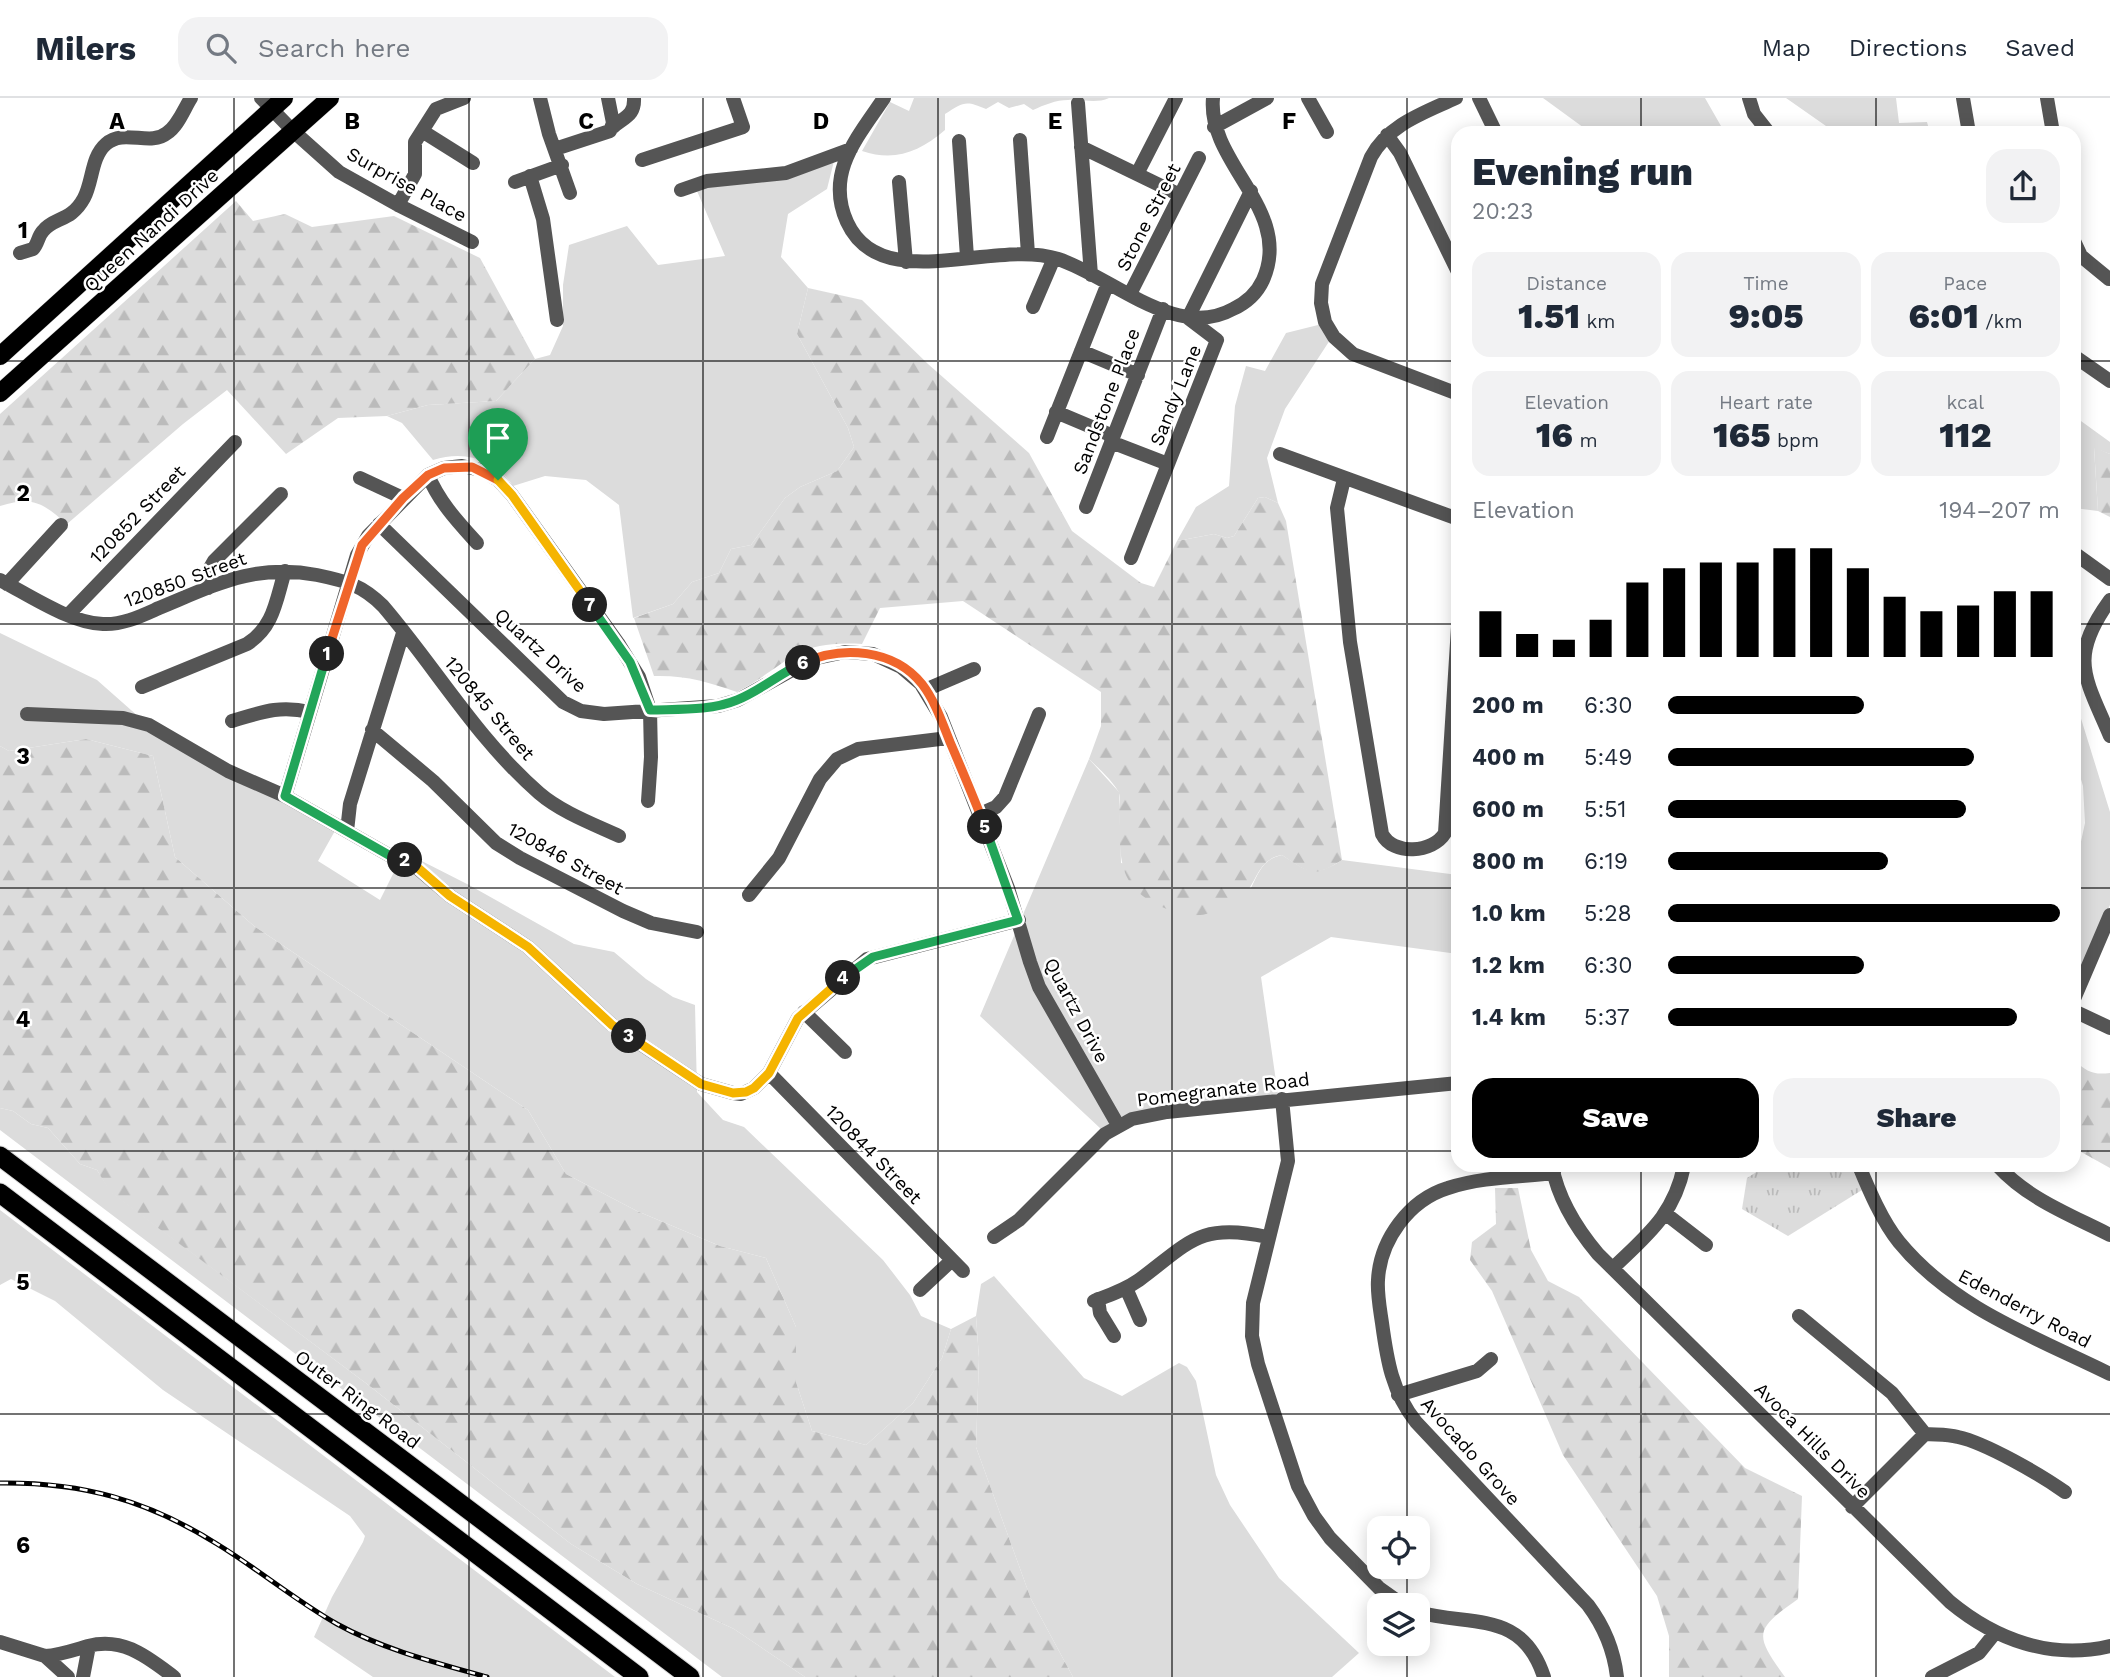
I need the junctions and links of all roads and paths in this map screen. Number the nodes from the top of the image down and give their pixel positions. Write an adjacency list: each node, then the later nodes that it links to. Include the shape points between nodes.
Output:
1 (191, 98): 49 (street, via 164,136 155,140 117,138 106,144 75,211 44,230 33,249)
2 (330, 98): 26 (main road, Queen Nandi Drive)
3 (464, 98): 27 (street, via 436,109)
4 (540, 98): 33 (street)
5 (608, 98): 24 (street)
6 (634, 98): 24 (street, via 631,115)
7 (733, 98): 36 (street, via 743,127)
8 (884, 98): 34 (street)
9 (1176, 98): 39 (street)
10 (1213, 98): 25 (street)
11 (1267, 98): 25 (street)
12 (1308, 98): 28 (street)
13 (1456, 98): 29 (street)
14 (1479, 98): 20 (street)
15 (1749, 98): 21 (street)
16 (1963, 98): 22 (street)
17 (2047, 98): 23 (street)
18 (273, 101): 26 (street, Surprise Place); 65 (main road, Queen Nandi Drive, via 217,161)
19 (1078, 103): 32 (street)
20 (1493, 126)
21 (1763, 126)
22 (1968, 126)
23 (2052, 126)
24 (612, 127): 33 (street, via 607,133)
25 (1214, 127): 44 (street)
26 (292, 130): 47 (street, Surprise Place, via 340,172); 70 (main road, Queen Nandi Drive)
27 (422, 131): 37 (street); 47 (street, via 415,142 415,174)
28 (1327, 132)
29 (1387, 135): 54 (street); 69 (street, via 1371,157 1324,274 1322,313 1334,337 1353,354)
30 (1020, 140): 50 (street)
31 (959, 141): 52 (street)
32 (1081, 146): 39 (street); 56 (street)
33 (555, 149): 38 (street)
34 (851, 149): 43 (street, via 786,173 708,181); 55 (street, via 840,173 838,194 850,229 877,255)
35 (1199, 158): 46 (street, Stone Street)
36 (642, 160)
37 (473, 163)
38 (562, 165): 40 (street); 45 (street)
39 (1137, 174): 46 (street)
40 (530, 177): 41 (street); 63 (street, via 544,219)
41 (515, 182)
42 (899, 182): 55 (street)
43 (681, 190)
44 (1251, 191): 62 (street); 62 (street, via 1269,239 1263,281 1250,298 1230,311 1213,318)
45 (570, 193)
46 (1180, 195): 59 (street, Stone Street)
47 (398, 205): 48 (street, Surprise Place)
48 (472, 242)
49 (20, 253)
50 (1028, 254): 52 (street); 53 (street)
51 (2081, 256): 57 (street)
52 (967, 257): 55 (street)
53 (1054, 258): 56 (street); 60 (street)
54 (1451, 258)
55 (906, 262)
56 (1091, 275): 58 (street)
57 (2109, 279)
58 (1108, 283): 59 (street); 64 (street)
59 (1130, 294): 61 (street)
60 (1033, 307)
61 (1163, 309): 62 (street); 67 (street, Sandstone Place)
62 (1188, 318): 76 (street, Sandy Lane, via 1217,340)
63 (557, 320)
64 (1081, 351): 67 (street); 71 (street)
65 (0, 356)
66 (2081, 361): 68 (street)
67 (1138, 374): 73 (street, Sandstone Place)
68 (2110, 380)
69 (1451, 391)
70 (0, 393)
71 (1056, 412): 72 (street); 73 (street, Sandy Lane)
72 (1047, 437)
73 (1112, 439): 76 (street, Sandy Lane); 82 (street, Sandstone Place)
74 (235, 442): 95 (street, 120852 Street)
75 (1280, 454): 79 (street)
76 (1168, 464): 87 (street, Sandy Lane)
77 (428, 475): 81 (street); 86 (street, via 447,509); 100 (street, via 444,468 472,467 504,486 630,662)
78 (360, 478): 81 (street)
79 (1343, 479): 83 (street); 108 (street, via 1337,508 1350,642 1381,834 1387,843 1424,848 1446,833)
80 (281, 494): 93 (street, via 214,561)
81 (403, 498): 84 (street)
82 (1086, 507)
83 (1451, 517)
84 (379, 524): 92 (street, via 362,545); 100 (street, Quartz Drive, via 563,702 592,713)
85 (61, 525): 91 (street)
86 (477, 543)
87 (1131, 558)
88 (2081, 558): 90 (street)
89 (285, 571): 92 (street, 120850 Street); 93 (street, 120850 Street, via 252,574); 98 (street, via 260,635)
90 (2110, 579)
91 (3, 582): 95 (street, 120850 Street)
92 (349, 582): 96 (street, 120845 Street, via 374,597); 101 (street)
93 (208, 588): 95 (street, 120850 Street, via 117,623 89,623)
94 (2110, 600): 106 (street, via 2088,635 2083,667)
95 (68, 615)
96 (403, 633): 105 (street); 113 (street, 120845 Street, via 494,747 539,793)
97 (974, 669): 99 (street)
98 (142, 687)
99 (925, 690): 100 (street, Quartz Drive, via 913,675 887,659 845,652 812,659 730,703); 107 (street, Quartz Drive)
100 (650, 710): 110 (street)
101 (310, 712): 104 (street, via 285,707); 109 (street)
102 (27, 714): 109 (street, via 123,718 149,725 229,771)
103 (1039, 714): 111 (street, via 1005,797)
104 (232, 721)
105 (372, 730): 112 (street); 117 (street, 120846 Street, via 496,843 520,858 651,923)
106 (2110, 736)
107 (948, 738): 111 (street, Quartz Drive); 114 (street, via 858,749 837,759 820,779 779,858)
108 (1451, 747)
109 (285, 796): 112 (street)
110 (648, 801)
111 (981, 814): 116 (street, Quartz Drive)
112 (346, 831): 123 (street, via 394,858 410,861 450,896 528,947 612,1025 701,1084 746,1092)
113 (620, 836)
114 (749, 895)
115 (2110, 915): 118 (street)
116 (1018, 920): 119 (street, via 873,957); 126 (street, Quartz Drive, via 1039,986)
117 (697, 933)
118 (2081, 983)
119 (804, 1012): 122 (street); 123 (street)
120 (2081, 1014): 121 (street)
121 (2110, 1028)
122 (845, 1052)
123 (769, 1073): 139 (street, 120844 Street)
124 (1451, 1084): 125 (street, Pomegranate Road)
125 (1282, 1099): 126 (street, Pomegranate Road, via 1146,1115); 137 (street, via 1288,1160)
126 (1118, 1125): 136 (street, Pomegranate Road, via 1019,1220)
127 (0, 1156): 164 (highway, Outer Ring Road)
128 (1533, 1172): 149 (street, Avocado Grove, via 1446,1188 1414,1206 1397,1226 1387,1244 1378,1282 1388,1365)
129 (1556, 1172): 140 (street, Avoca Hills Drive, via 1561,1194 1582,1234)
130 (1682, 1172): 134 (street)
131 (1862, 1172): 148 (street, Edenderry Road, via 1897,1239 1930,1276 1972,1306)
132 (2005, 1172): 135 (street, via 2041,1201)
133 (0, 1193): 163 (highway)
134 (1666, 1214): 138 (street); 140 (street)
135 (2110, 1235)
136 (994, 1237)
137 (1267, 1237): 142 (street, via 1233,1232 1198,1237); 153 (street, via 1253,1303 1252,1336 1298,1486 1330,1538)
138 (1706, 1245)
139 (951, 1261): 141 (street, 120844 Street); 143 (street)
140 (1613, 1268): 152 (street, Avoca Hills Drive)
141 (963, 1271)
142 (1126, 1288): 145 (street); 146 (street, via 1096,1300)
143 (920, 1290)
144 (1799, 1315): 150 (street, via 1892,1393)
145 (1140, 1320)
146 (1114, 1336)
147 (1491, 1359): 149 (street, via 1477,1371)
148 (2110, 1374)
149 (1398, 1395): 166 (street, Avocado Grove, via 1416,1422 1595,1614)
150 (1925, 1434): 151 (street, via 1971,1441); 152 (street)
151 (2065, 1492)
152 (1852, 1507): 155 (street, Avoca Hills Drive, via 1950,1602)
153 (1386, 1593)
154 (1430, 1616): 165 (street, via 1504,1628 1528,1646)
155 (1995, 1633): 158 (street, Avoca Hills Drive, via 2038,1648); 167 (street, via 1979,1653)
156 (0, 1642): 159 (street)
157 (89, 1646): 159 (street); 161 (street); 162 (street, via 106,1642 132,1648)
158 (2110, 1646)
159 (45, 1656): 160 (street)
160 (68, 1677)
161 (83, 1677)
162 (174, 1677)
163 (639, 1677)
164 (690, 1677)
165 (1544, 1677)
166 (1617, 1677)
167 (1932, 1677)

